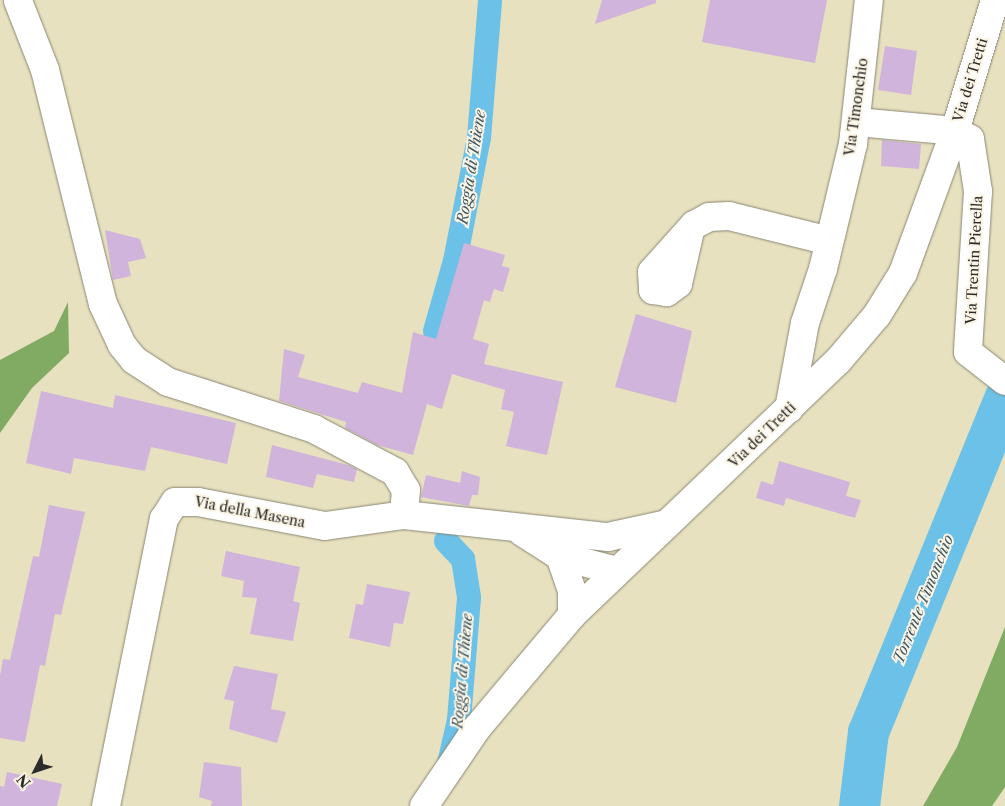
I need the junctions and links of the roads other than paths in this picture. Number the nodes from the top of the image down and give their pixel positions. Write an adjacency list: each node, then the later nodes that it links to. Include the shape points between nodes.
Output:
1 (869, 0): 4 (street, Via Timonchio)
2 (996, 0): 5 (street, Via dei Tretti)
3 (18, 1): 10 (street, via 45,70 103,304 122,345 134,360 168,382 314,429 395,472 406,490)
4 (857, 122): 5 (street); 7 (street, Via Timonchio)
5 (955, 131): 8 (street, Via Trentin Pierella, via 970,139 978,191 968,352); 9 (street, Via dei Tretti, via 894,287 859,338)
6 (690, 231): 7 (street, via 709,217 729,216)
7 (829, 241): 9 (street, Via Timonchio, via 805,323)
8 (1003, 381)
9 (789, 409): 11 (street, Via dei Tretti)
10 (404, 515): 12 (street, Via della Masena, via 516,529); 16 (street, Via della Masena, via 325,526 189,500 169,507)
11 (667, 524): 12 (street, Via della Masena); 13 (street, Via dei Tretti)
12 (556, 544): 13 (street, Via della Masena, via 593,546); 14 (street, via 572,591)
13 (617, 571): 14 (street, Via dei Tretti)
14 (572, 615): 15 (street, Via dei Tretti, via 458,754)
15 (430, 795)
16 (106, 806)

